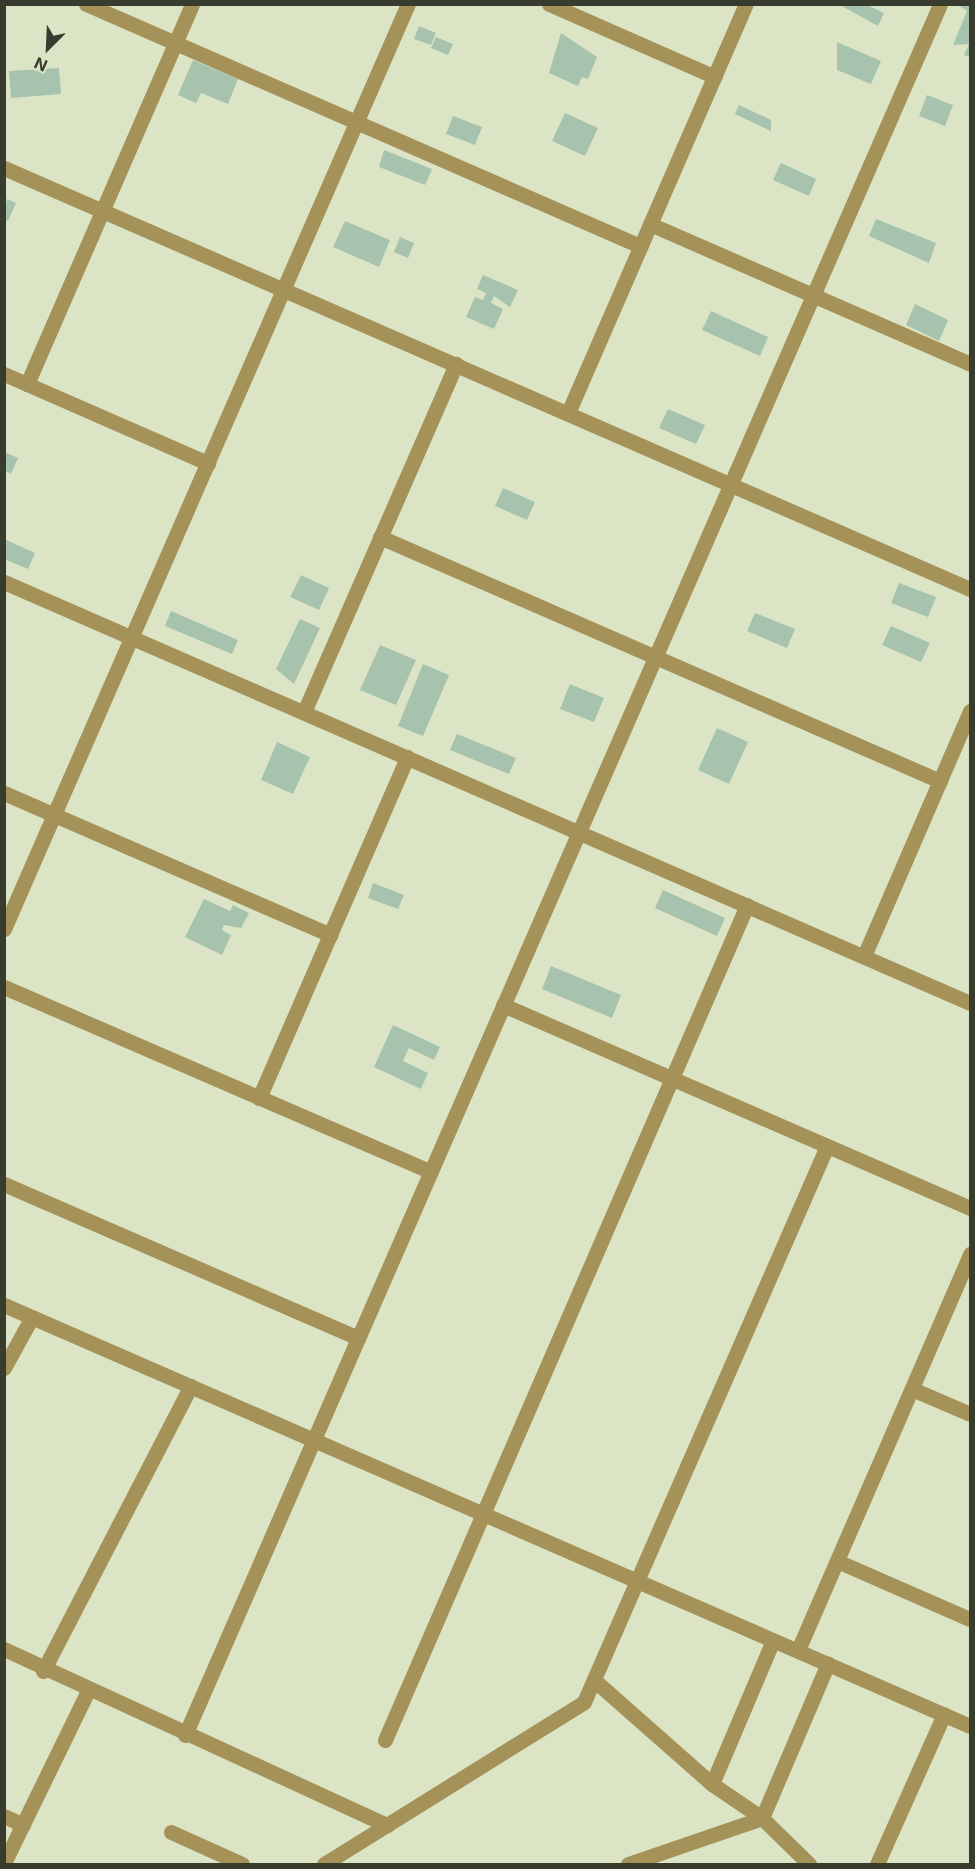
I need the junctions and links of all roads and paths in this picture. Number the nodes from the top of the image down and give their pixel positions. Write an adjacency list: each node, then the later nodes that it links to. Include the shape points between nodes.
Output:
1 (86, 4): 7 (street)
2 (192, 4): 7 (street)
3 (408, 4): 9 (street)
4 (549, 4): 8 (street)
5 (746, 4): 8 (street)
6 (940, 4): 15 (street)
7 (175, 44): 9 (street); 11 (street)
8 (715, 77): 12 (street)
9 (356, 122): 13 (street); 14 (street)
10 (4, 168): 11 (street)
11 (102, 210): 14 (street); 19 (street)
12 (650, 224): 13 (street); 15 (street)
13 (640, 246): 20 (street)
14 (284, 289): 16 (street); 21 (street)
15 (813, 295): 17 (street); 22 (street)
16 (456, 364): 20 (street); 23 (street)
17 (970, 364)
18 (4, 374): 19 (street)
19 (27, 384): 21 (street)
20 (568, 413): 22 (street)
21 (208, 463): 26 (street)
22 (730, 484): 25 (street); 27 (street)
23 (380, 537): 27 (street); 29 (street)
24 (4, 582): 26 (street)
25 (970, 589)
26 (132, 638): 29 (street); 33 (street)
27 (655, 657): 31 (street); 34 (street)
28 (970, 711): 31 (street)
29 (304, 712): 30 (street)
30 (407, 757): 34 (street); 37 (street)
31 (940, 781): 38 (street)
32 (4, 793): 33 (street)
33 (55, 814): 36 (street); 37 (street)
34 (579, 832): 35 (street); 41 (street)
35 (747, 905): 38 (street); 42 (street)
36 (4, 929)
37 (330, 934): 43 (street)
38 (864, 956): 40 (street)
39 (4, 987): 43 (street)
40 (970, 1003)
41 (504, 1005): 42 (street); 45 (street)
42 (672, 1078): 44 (street); 57 (street)
43 (259, 1098): 45 (street)
44 (826, 1146): 47 (street); 59 (street)
45 (430, 1172): 51 (street)
46 (4, 1184): 51 (street)
47 (970, 1208)
48 (970, 1254): 54 (street)
49 (4, 1305): 50 (street)
50 (32, 1317): 52 (street); 53 (street)
51 (358, 1338): 56 (street)
52 (4, 1368)
53 (191, 1386): 56 (street); 65 (street)
54 (912, 1389): 55 (street); 58 (street)
55 (970, 1414)
56 (314, 1440): 57 (street); 70 (street)
57 (484, 1513): 59 (street); 71 (street)
58 (837, 1561): 60 (street); 63 (street)
59 (637, 1580): 61 (street); 66 (street)
60 (970, 1619)
61 (772, 1640): 63 (street); 72 (street)
62 (4, 1649): 65 (street)
63 (798, 1650): 64 (street)
64 (828, 1664): 68 (street); 74 (street)
65 (43, 1671): 67 (street)
66 (594, 1680): 72 (street); 76 (street, via 584,1702)
67 (88, 1691): 70 (street); 75 (street)
68 (944, 1714): 69 (street); 83 (street)
69 (970, 1726)
70 (185, 1735): 76 (street)
71 (385, 1740)
72 (712, 1784): 74 (street)
73 (4, 1816): 75 (street)
74 (762, 1818): 81 (street); 82 (street)
75 (23, 1825): 78 (street)
76 (387, 1825): 80 (street)
77 (171, 1832): 79 (street)
78 (4, 1863)
79 (242, 1864)
80 (324, 1864)
81 (628, 1864)
82 (809, 1864)
83 (877, 1864)

